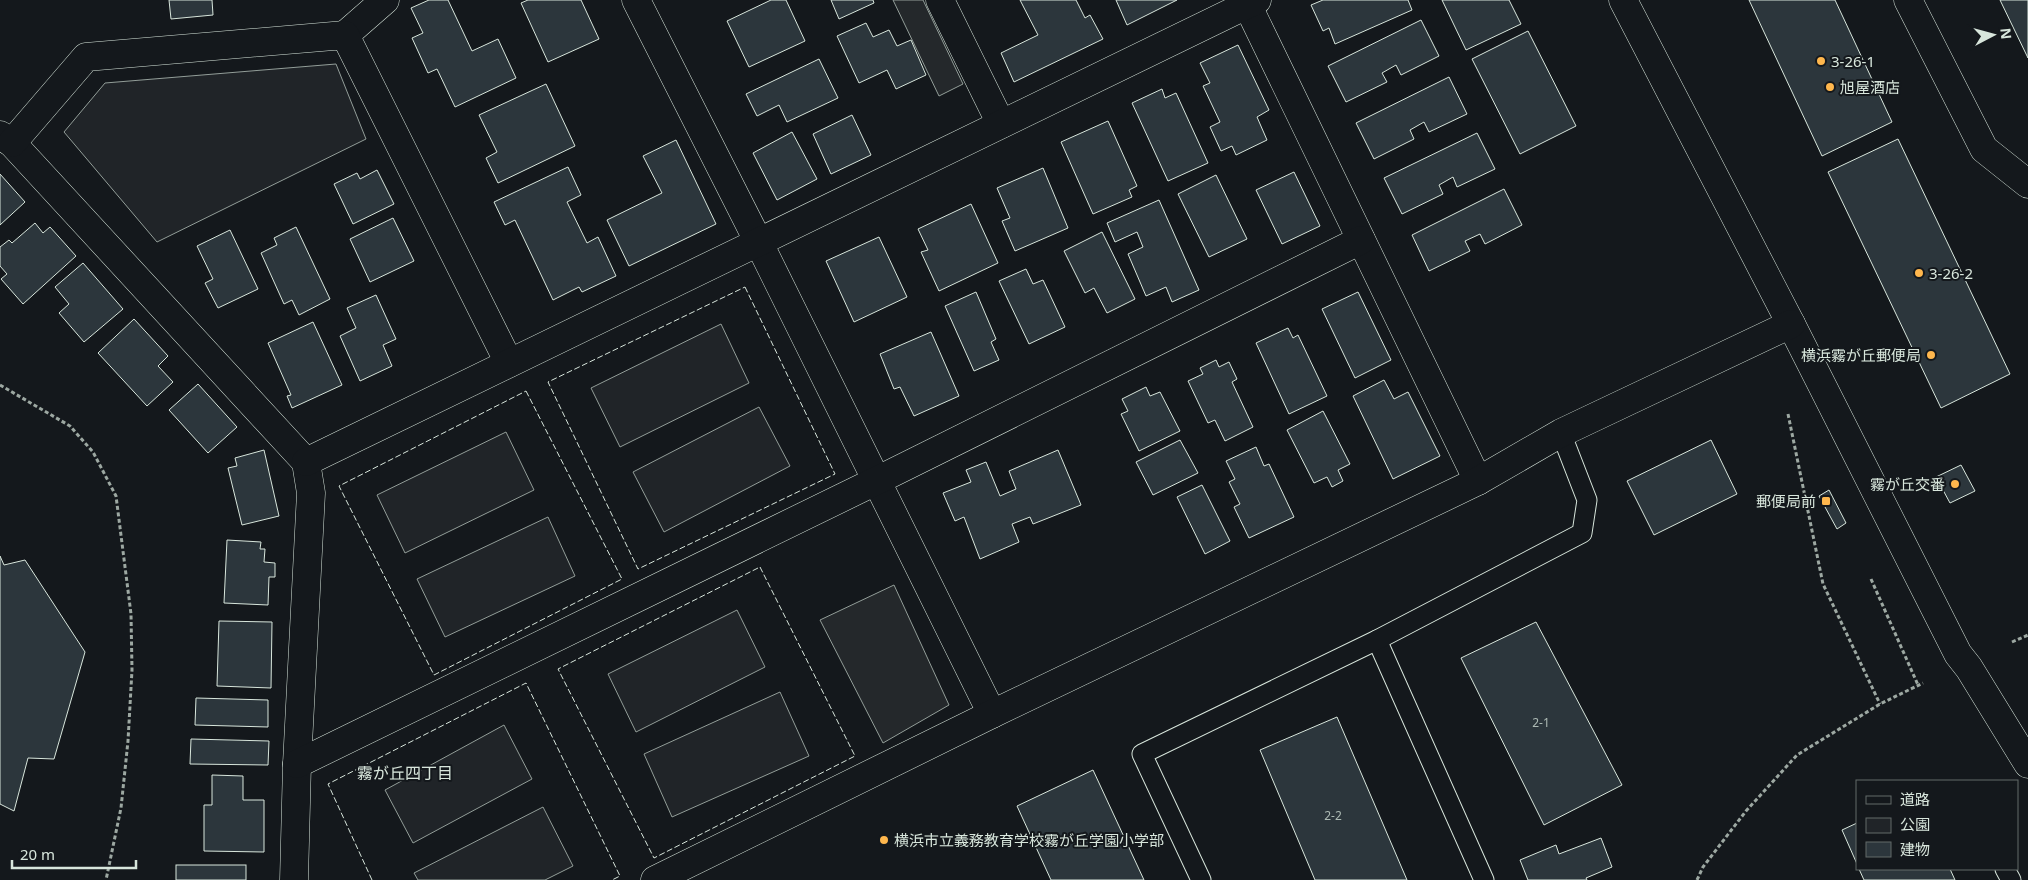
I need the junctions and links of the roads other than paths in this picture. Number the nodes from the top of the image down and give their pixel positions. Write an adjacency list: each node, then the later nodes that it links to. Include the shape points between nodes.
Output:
1 (385, 0): 7 (street)
2 (636, 0): 12 (street)
3 (940, 0): 8 (street)
4 (1623, 0): 13 (street)
5 (1908, 0): 10 (street, via 1984,149)
6 (1250, 2): 8 (street); 11 (street)
7 (345, 34): 9 (street, via 86,57); 14 (street)
8 (1001, 124): 12 (street)
9 (6, 139): 16 (street)
10 (2028, 184)
11 (1361, 240): 17 (street); 18 (street)
12 (759, 243): 14 (street); 17 (street)
13 (1791, 324): 15 (street); 22 (street, via 1958,654)
14 (509, 363): 16 (street)
15 (1561, 433): 18 (street); 19 (lane, via 1587,500 1582,533)
16 (306, 462): 21 (street, via 311,493)
17 (876, 481): 20 (street); 21 (street)
18 (1478, 481): 20 (street)
19 (1377, 640): 25 (lane, via 1142,754); 26 (lane)
20 (992, 714): 24 (street)
21 (297, 764): 23 (street)
22 (2028, 764)
23 (294, 880)
24 (655, 880)
25 (1201, 880)
26 (1484, 880)

